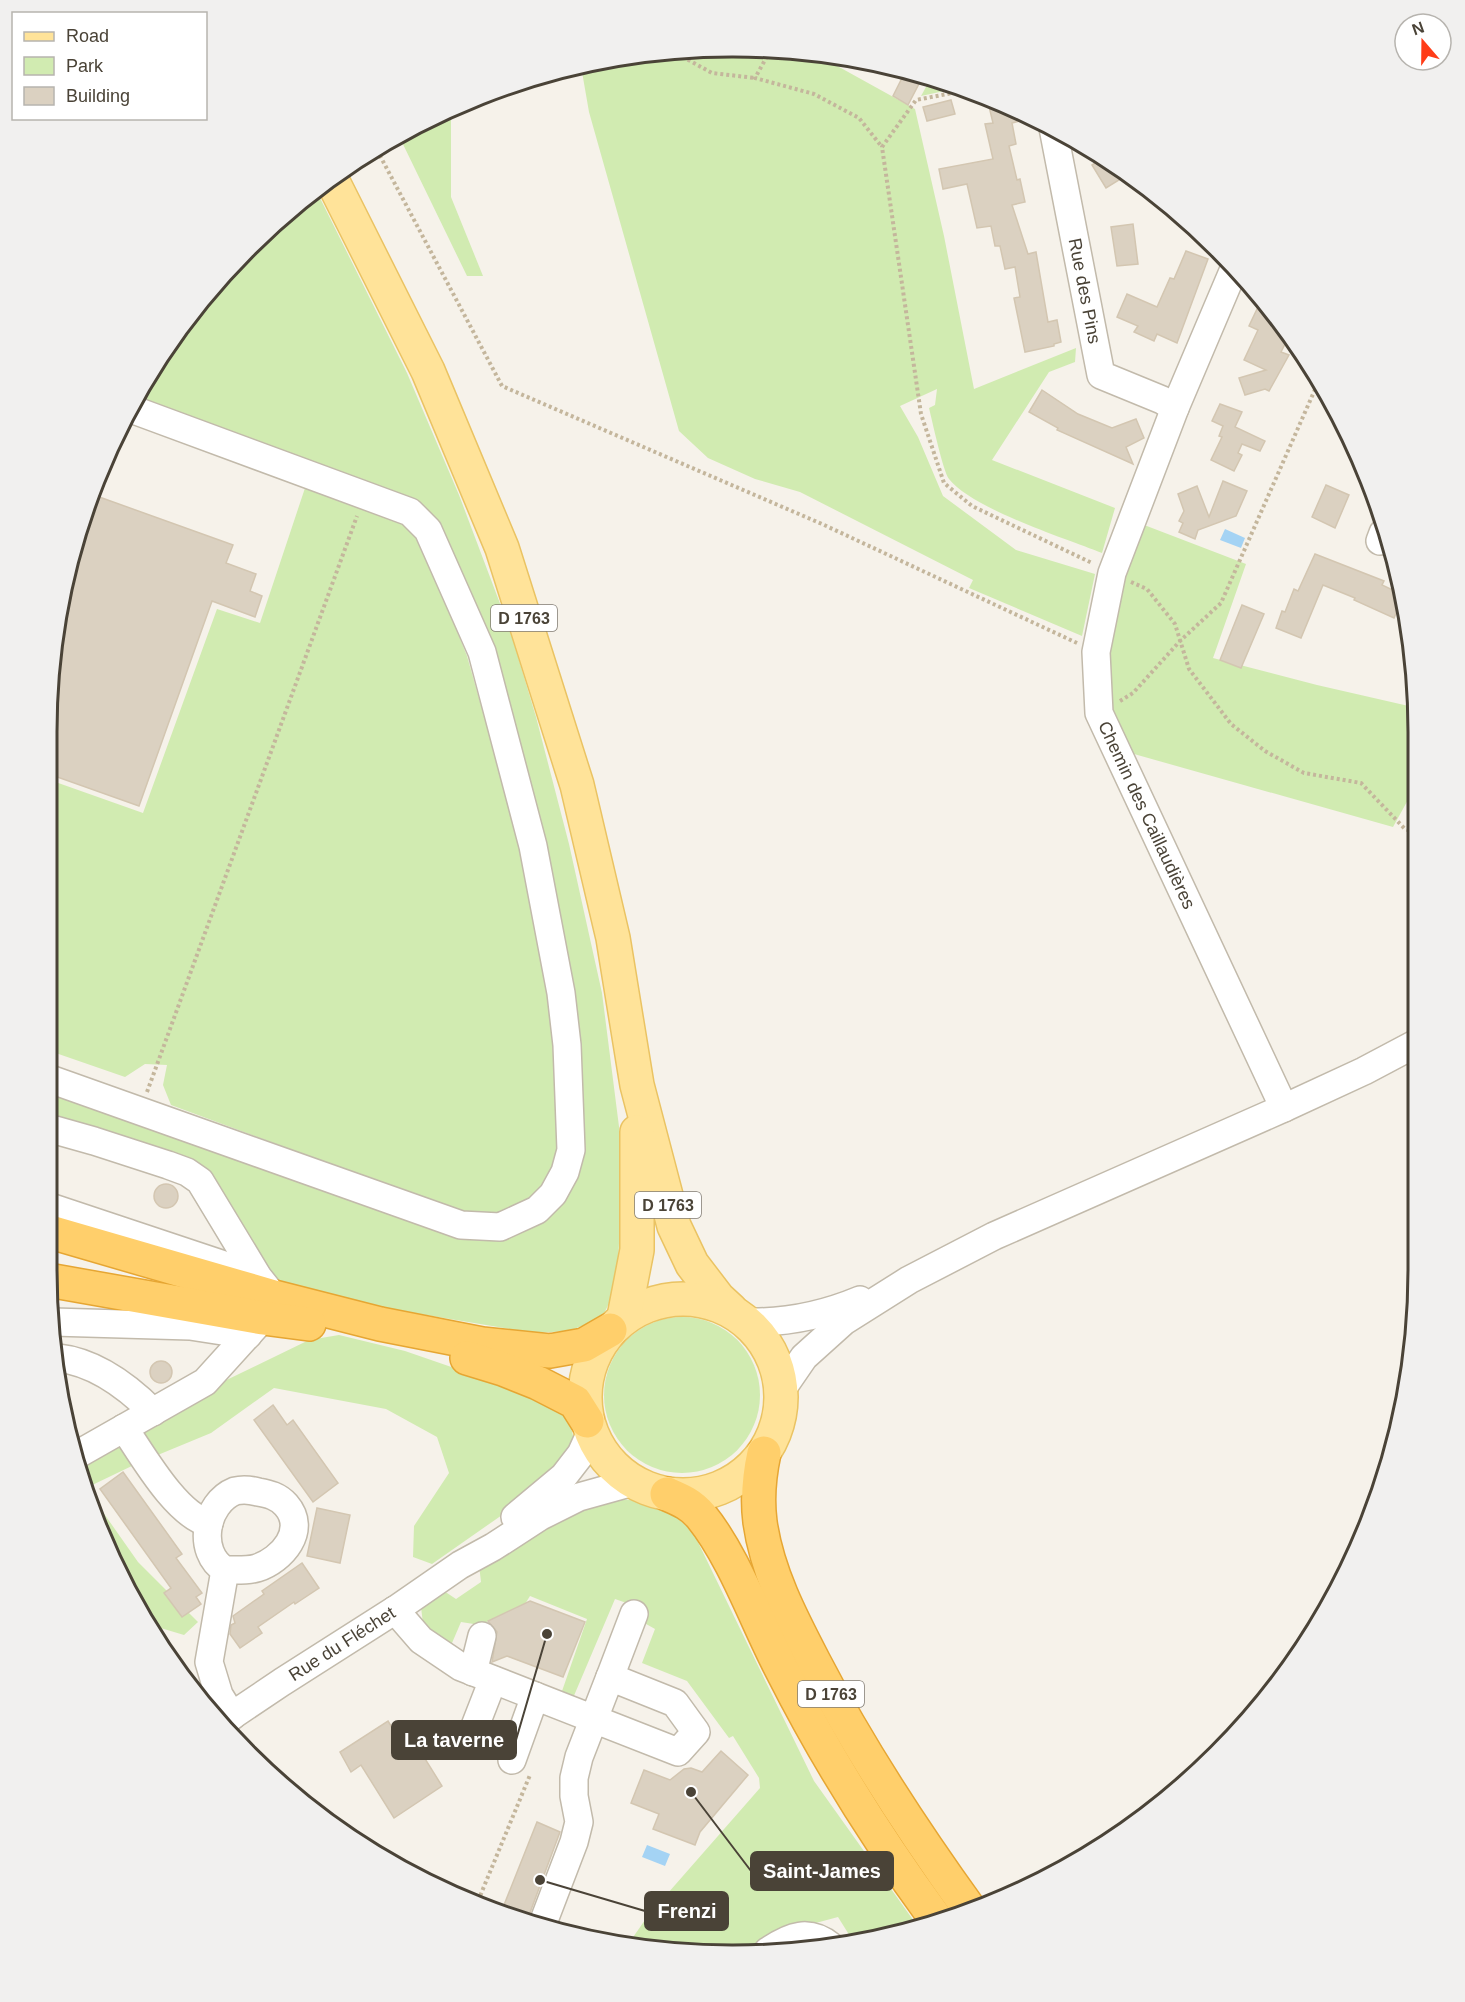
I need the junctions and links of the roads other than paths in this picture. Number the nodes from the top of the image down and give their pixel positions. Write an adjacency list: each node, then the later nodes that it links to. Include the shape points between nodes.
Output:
1 (1055, 139): 4 (street, Rue des Pins, via 1101,375)
2 (335, 187): 8 (main road, D 1763, via 428,371 502,548 577,785 613,938)
3 (1231, 277): 4 (street, Chemin des Caillaudières)
4 (1175, 408): 9 (street, Chemin des Caillaudières, via 1112,573 1096,652 1099,713)
5 (138, 412): 7 (street, via 410,512 428,530 482,652 533,846 561,993 571,1150 554,1194 537,1210 500,1227 461,1225)
6 (1408, 1048): 9 (street)
7 (57, 1082)
8 (637, 1085): 16 (main road, D 1763, via 674,1226 692,1264 718,1298); 18 (main road, D 1763, via 637,1250)
9 (1284, 1108): 13 (street, via 994,1236)
10 (57, 1131): 15 (street, via 187,1172 200,1181)
11 (57, 1211): 15 (street)
12 (57, 1235): 15 (highway)
13 (909, 1280): 16 (street, via 838,1309 791,1321); 20 (street, via 844,1321 804,1357)
14 (57, 1281): 15 (highway)
15 (261, 1307): 17 (street, via 190,1326); 18 (highway, via 380,1323 510,1348 550,1351 584,1345); 21 (street, via 205,1382); 22 (highway, via 424,1344 503,1369 576,1402)
16 (739, 1316): 18 (main road, via 705,1300 677,1298 649,1304); 20 (main road, via 765,1341)
17 (59, 1322)
18 (617, 1324): 22 (main road, via 596,1350 587,1372 584,1396)
19 (63, 1358): 21 (street, via 90,1365)
20 (782, 1389): 25 (main road, via 775,1434)
21 (153, 1412): 23 (street)
22 (589, 1426): 26 (main road, via 603,1454); 29 (street, Rue du Fléchet, via 581,1454 564,1476)
23 (124, 1428): 24 (street); 28 (street, via 182,1508 199,1521)
24 (82, 1451)
25 (764, 1454): 27 (main road, via 745,1473 721,1487 694,1494); 41 (highway, D 1763, via 760,1522 789,1613 870,1761)
26 (633, 1482): 27 (main road); 29 (street, Rue du Fléchet, via 579,1497)
27 (667, 1494): 42 (highway, D 1763, via 690,1504 716,1537 783,1673 829,1755 898,1867)
28 (209, 1523): 30 (street, via 207,1547); 30 (street, via 213,1509 235,1492 246,1490 274,1495 292,1513 293,1534 281,1554 257,1568)
29 (460, 1565): 31 (street, Rue du Fléchet)
30 (225, 1570): 37 (street, via 208,1662)
31 (395, 1610): 34 (street, via 421,1640 461,1667); 37 (street, Rue du Fléchet)
32 (634, 1614): 35 (street)
33 (482, 1636): 34 (street)
34 (483, 1676): 36 (street); 39 (street)
35 (610, 1677): 38 (street); 38 (street, via 675,1703 696,1732 678,1752)
36 (535, 1696): 38 (street); 40 (street)
37 (228, 1718)
38 (595, 1719): 43 (street, via 574,1778 579,1822 574,1842)
39 (468, 1744)
40 (521, 1766)
41 (965, 1903)
42 (933, 1914)
43 (545, 1918)
44 (821, 1939): 45 (street, via 804,1935)
45 (779, 1944)

